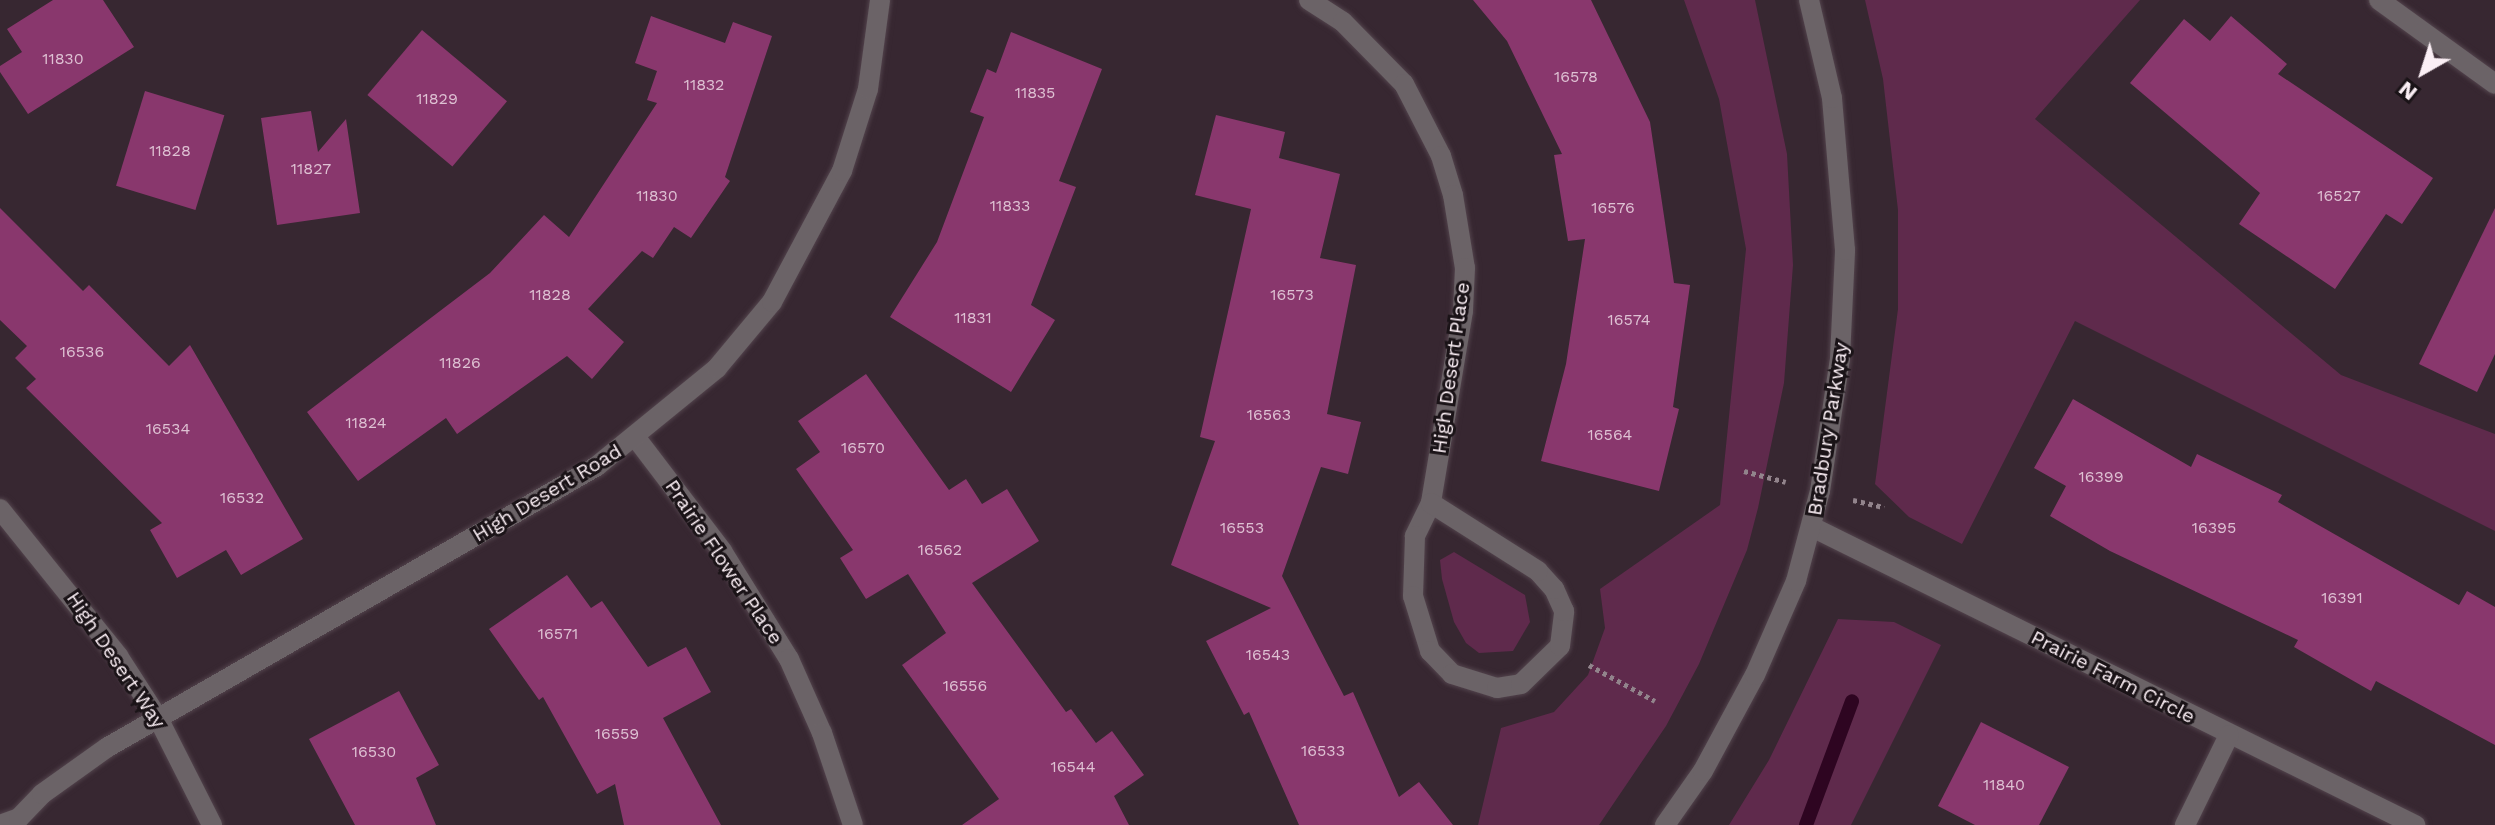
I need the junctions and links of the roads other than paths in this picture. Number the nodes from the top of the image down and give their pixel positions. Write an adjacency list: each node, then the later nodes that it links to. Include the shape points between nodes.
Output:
1 (880, 0): 6 (street, High Desert Road, via 876,47 856,131 801,255 748,336)
2 (1309, 0): 7 (street, High Desert Place, via 1343,22 1404,84 1441,156 1453,195 1465,268 1463,311)
3 (1809, 0): 9 (street, Bradbury Parkway, via 1838,140 1845,276 1837,383)
4 (2379, 0): 5 (street)
5 (2495, 84)
6 (636, 438): 10 (street, High Desert Road, via 550,494); 14 (street, Prairie Flower Place, via 722,551 789,659 809,699)
7 (1431, 503): 7 (street, High Desert Place, via 1415,536 1413,569 1413,596 1430,651 1471,684 1521,684 1560,646 1564,611 1554,589 1538,571)
8 (0, 509): 10 (street, High Desert Way, via 83,606)
9 (1812, 527): 11 (street, Prairie Farm Circle); 15 (street, Bradbury Parkway, via 1796,581 1755,675 1703,771)
10 (158, 718): 12 (street, High Desert Road, via 85,761); 13 (street, High Desert Way)
11 (2229, 735): 16 (street); 17 (street, Prairie Farm Circle)
12 (13, 823)
13 (212, 825)
14 (853, 825)
15 (1665, 825)
16 (2185, 825)
17 (2415, 825)

